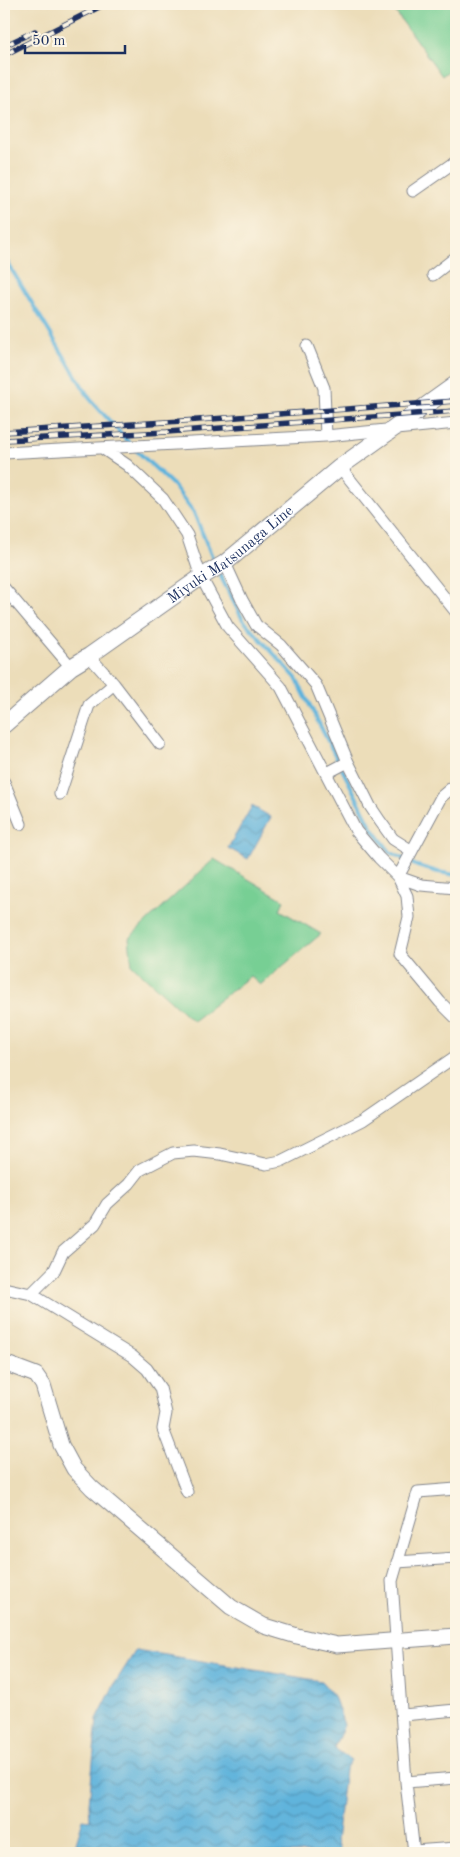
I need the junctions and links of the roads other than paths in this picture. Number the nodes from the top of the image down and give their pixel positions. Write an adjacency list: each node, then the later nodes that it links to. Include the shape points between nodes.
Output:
1 (456, 161): 2 (street)
2 (412, 191)
3 (456, 256): 4 (street)
4 (433, 275)
5 (308, 346): 9 (street, via 324,388)
6 (456, 384): 8 (main road, Miyuki Matsunaga Line)
7 (456, 422): 8 (street)
8 (392, 428): 9 (street); 12 (main road, Miyuki Matsunaga Line)
9 (326, 436): 10 (street)
10 (102, 448): 11 (street); 13 (street, via 127,465 163,499)
11 (4, 453)
12 (340, 467): 13 (main road, Miyuki Matsunaga Line); 15 (street)
13 (214, 569): 16 (main road, Miyuki Matsunaga Line); 21 (street, via 232,579 256,625 281,646 316,685); 22 (street, via 228,627 281,687)
14 (4, 588): 17 (street)
15 (456, 612)
16 (89, 656): 17 (main road, Miyuki Matsunaga Line); 18 (street)
17 (71, 667): 19 (main road, Miyuki Matsunaga Line)
18 (114, 684): 20 (street); 25 (street, via 89,705)
19 (4, 725)
20 (160, 744)
21 (348, 762): 22 (street); 27 (street, via 380,821 393,839)
22 (327, 774): 28 (street, via 356,831)
23 (4, 782): 26 (street)
24 (456, 784): 27 (street, via 441,797)
25 (60, 794)
26 (21, 824)
27 (412, 851): 28 (street)
28 (398, 877): 29 (street, via 421,885); 30 (street, via 407,896 409,917 400,954)
29 (456, 888)
30 (456, 1018)
31 (456, 1056): 33 (street, via 363,1120 281,1161 266,1164 194,1151 173,1153 140,1170 108,1204 95,1224 63,1252 54,1271)
32 (4, 1288): 33 (street)
33 (31, 1294): 36 (street, via 132,1356 147,1369 160,1388 166,1413 163,1429)
34 (4, 1363): 40 (street, via 36,1375 43,1385 62,1445 74,1469 231,1607 264,1626 337,1645)
35 (456, 1488): 38 (street, via 418,1492)
36 (187, 1492)
37 (456, 1558): 38 (street)
38 (397, 1562): 40 (street, via 392,1581)
39 (456, 1636): 40 (street)
40 (396, 1641): 42 (street)
41 (456, 1710): 42 (street)
42 (403, 1715): 44 (street)
43 (456, 1778): 44 (street)
44 (406, 1782): 46 (street)
45 (456, 1848): 46 (street)
46 (414, 1852)

